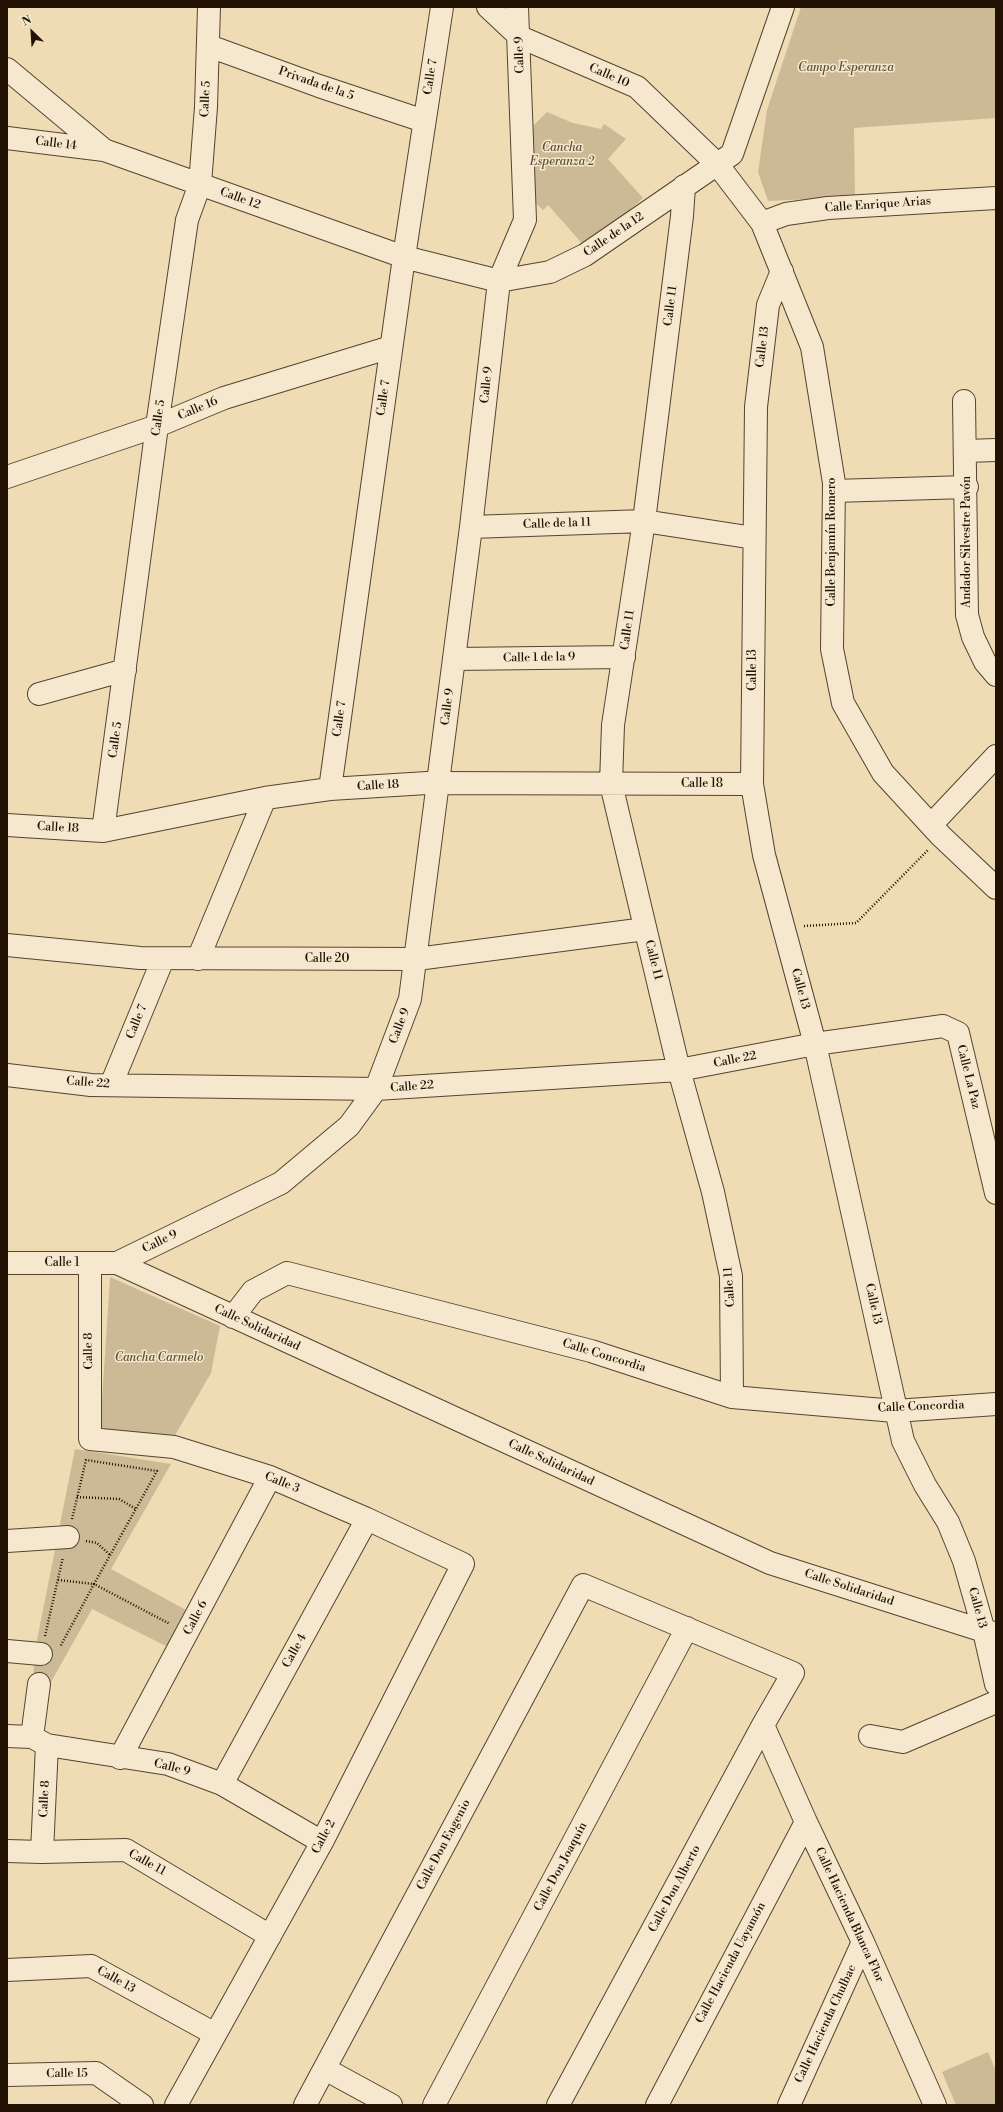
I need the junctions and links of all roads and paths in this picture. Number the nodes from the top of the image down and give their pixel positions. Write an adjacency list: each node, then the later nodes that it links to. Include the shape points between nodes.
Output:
1 (209, 7): 7 (street, Calle 5)
2 (442, 7): 9 (street, Calle 7)
3 (488, 7): 6 (street, Calle 10)
4 (517, 7): 6 (street, Calle 9)
5 (783, 7): 12 (street, via 732,154)
6 (520, 37): 12 (street, Calle 10, via 637,87); 19 (street, Calle 9, via 525,220)
7 (209, 46): 9 (street, Privada de la 5); 13 (street, Calle 5)
8 (7, 69): 11 (street, Calle 12)
9 (424, 121): 17 (street, Calle 7)
10 (7, 138): 11 (street, Calle 14)
11 (104, 150): 13 (street, Calle 12)
12 (718, 164): 14 (street, Calle de la 12); 16 (street, Calle Benjamín Romero)
13 (200, 184): 17 (street, Calle 12); 22 (street, Calle 5, via 187,220)
14 (684, 186): 19 (street, Calle de la 12, via 585,256 550,272); 28 (street, Calle 11)
15 (996, 198): 16 (street, Calle Enrique Arias, via 828,208 786,214)
16 (762, 223): 18 (street, Calle Benjamín Romero)
17 (404, 257): 19 (street, Calle 12); 20 (street, Calle 7)
18 (782, 271): 27 (street, Calle Benjamín Romero, via 812,347); 30 (street, Calle 13, via 768,305 756,407)
19 (499, 281): 29 (street, Calle 9)
20 (391, 347): 22 (street, Calle 16, via 224,398); 40 (street, Calle 7)
21 (964, 401): 24 (street, Andador Silvestre Pavón)
22 (157, 426): 25 (street, Calle 16); 33 (street, Calle 5)
23 (996, 450): 24 (street)
24 (966, 451): 26 (street, Andador Silvestre Pavón)
25 (7, 477)
26 (967, 487): 27 (street); 34 (street, Andador Silvestre Pavón, via 967,615 973,637 985,662)
27 (834, 491): 44 (street, Calle Benjamín Romero, via 832,649 844,703 883,773)
28 (644, 521): 29 (street, Calle de la 11); 30 (street); 31 (street, Calle 11)
29 (471, 527): 32 (street, Calle 9)
30 (754, 538): 39 (street, Calle 13)
31 (624, 657): 32 (street, Calle 1 de la 9); 38 (street, Calle 11, via 613,725)
32 (454, 659): 37 (street, Calle 9)
33 (125, 670): 35 (street); 43 (street, Calle 5)
34 (996, 675)
35 (39, 694)
36 (996, 756): 44 (street)
37 (438, 783): 38 (street, Calle 18); 40 (street, Calle 18); 51 (street, Calle 9)
38 (611, 784): 39 (street, Calle 18); 47 (street, Calle 11)
39 (752, 784): 46 (street, Calle 13, via 764,855)
40 (330, 789): 41 (street, Calle 18)
41 (265, 798): 43 (street, Calle 18); 50 (street)
42 (7, 825): 43 (street, Calle 18)
43 (103, 831)
44 (936, 831): 45 (street, Calle Benjamín Romero); 46 (path, via 856,923)
45 (996, 888)
46 (783, 927): 52 (street, Calle 13)
47 (645, 929): 51 (street, Calle 20); 53 (street, Calle 11)
48 (7, 945): 49 (street, Calle 20)
49 (163, 959): 50 (street, Calle 20); 55 (street, Calle 7)
50 (198, 959): 51 (street, Calle 20)
51 (417, 959): 56 (street, Calle 9, via 410,999)
52 (815, 1044): 53 (street, Calle 22); 57 (street, Calle La Paz, via 943,1026 958,1033); 65 (street, Calle 13)
53 (679, 1070): 56 (street, Calle 22); 63 (street, Calle 11, via 713,1192 731,1276)
54 (7, 1075): 55 (street, Calle 22)
55 (111, 1085): 56 (street, Calle 22)
56 (376, 1089): 61 (street, Calle 9, via 349,1126 281,1183)
57 (989, 1135): 58 (street, Calle La Paz)
58 (996, 1193)
59 (7, 1263): 60 (street, Calle 1)
60 (90, 1263): 61 (street, Calle 1); 66 (street, Calle 8)
61 (117, 1263): 62 (street, Calle Solidaridad)
62 (233, 1317): 63 (street, Calle Concordia, via 253,1291 287,1273 591,1351); 78 (street, Calle Solidaridad, via 770,1563)
63 (732, 1397): 65 (street, Calle Concordia)
64 (996, 1404): 65 (street, Calle Concordia)
65 (895, 1411): 78 (street, Calle 13, via 903,1441 924,1485 948,1522)
66 (90, 1439): 67 (street, Calle 3, via 174,1447)
67 (270, 1477): 70 (street, Calle 3); 79 (street, Calle 6)
68 (77, 1497): 69 (path, via 119,1499); 69 (path, via 86,1460 157,1471); 71 (path)
69 (136, 1509): 73 (path)
70 (367, 1519): 74 (street, Calle 3); 90 (street, Calle 4)
71 (68, 1537): 72 (street); 73 (path, via 97,1544); 75 (path)
72 (7, 1541)
73 (110, 1555): 76 (path)
74 (463, 1564): 92 (street, Calle 2)
75 (58, 1580): 76 (path); 81 (path)
76 (94, 1584): 79 (path); 81 (path)
77 (687, 1628): 85 (street, Calle Don Alberto, via 793,1673); 99 (street, Calle Don Eugenio, via 583,1585); 106 (street, Calle Don Joaquín)
78 (990, 1632): 83 (street, Calle 13)
79 (188, 1633): 89 (street, Calle 6)
80 (7, 1651): 81 (street)
81 (49, 1653)
82 (39, 1684): 88 (street, Calle 8)
83 (996, 1684)
84 (996, 1702): 87 (street, via 903,1742)
85 (763, 1725): 91 (street, Calle Hacienda Blanca Flor); 107 (street, Calle Don Alberto)
86 (7, 1736): 88 (street, Calle 9)
87 (870, 1736)
88 (40, 1742): 89 (street, Calle 9); 94 (street, Calle 8)
89 (120, 1758): 90 (street, Calle 9, via 168,1764)
90 (222, 1784): 92 (street, Calle 9)
91 (806, 1822): 96 (street, Calle Hacienda Blanca Flor); 108 (street, Calle Hacienda Uayamón)
92 (322, 1842): 95 (street, Calle 2)
93 (7, 1851): 94 (street, Calle 11)
94 (42, 1852): 95 (street, Calle 11, via 126,1850)
95 (270, 1936): 98 (street, Calle 2)
96 (863, 1942): 101 (street, Calle Hacienda Blanca Flor); 109 (street, Calle Hacienda Chulbac)
97 (7, 1970): 98 (street, Calle 13, via 92,1966)
98 (215, 2034): 103 (street, Calle 2)
99 (325, 2069): 104 (street, Calle Don Eugenio); 105 (street)
100 (7, 2075): 102 (street, Calle 15, via 96,2073)
101 (932, 2103)
102 (142, 2105)
103 (176, 2105)
104 (305, 2105)
105 (391, 2105)
106 (434, 2105)
107 (558, 2105)
108 (657, 2105)
109 (789, 2105)

